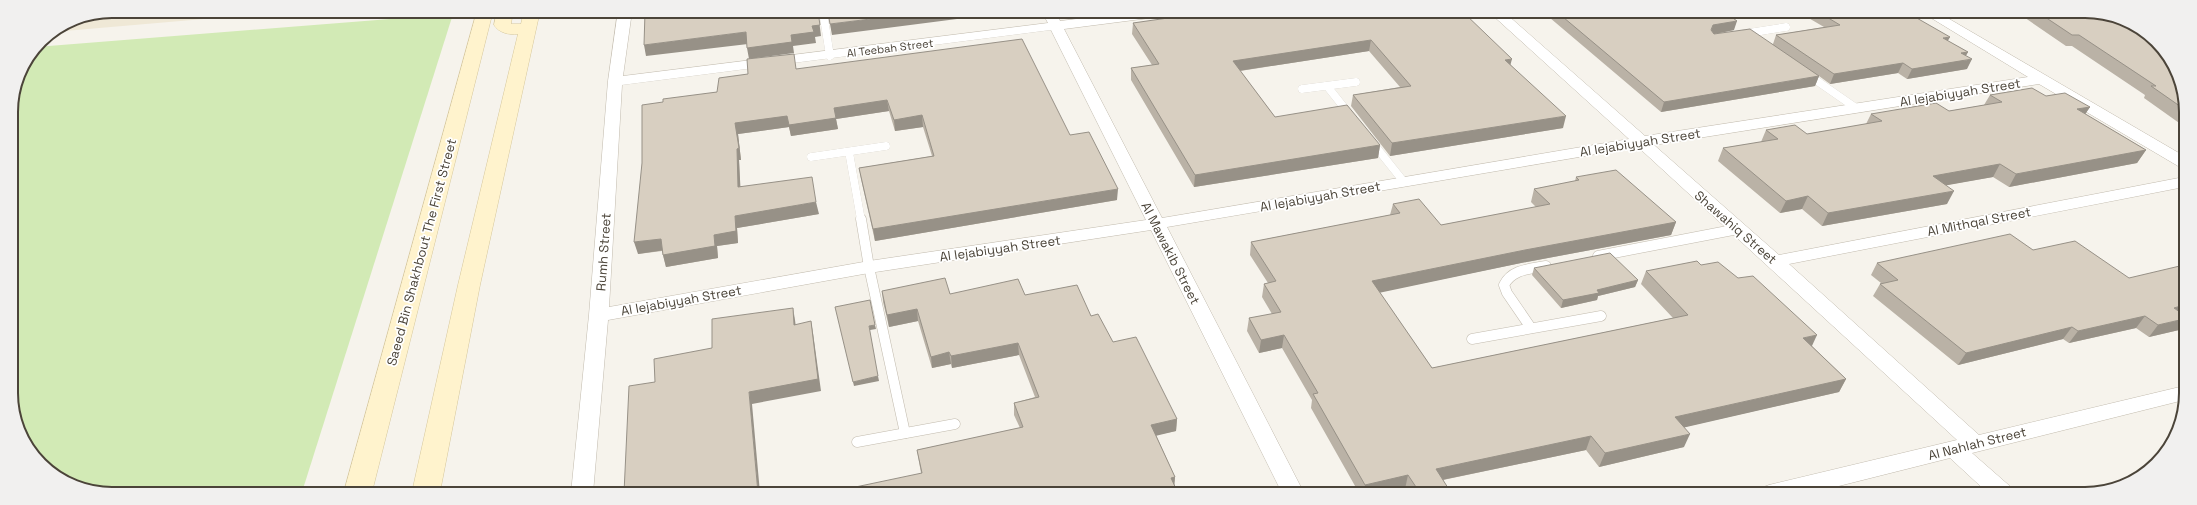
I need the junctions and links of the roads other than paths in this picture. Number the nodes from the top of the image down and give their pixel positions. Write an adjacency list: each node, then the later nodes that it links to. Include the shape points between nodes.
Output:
1 (483, 18): 46 (main road, Saeed Bin Shakhbout The First Street)
2 (504, 18): 8 (main road, via 504,28 515,29)
3 (624, 18): 17 (street, Rumh Street)
4 (823, 18): 14 (lane)
5 (1068, 18): 9 (street, Al Teebah Street)
6 (1503, 18): 24 (street, Shawahiq Street)
7 (1938, 18): 16 (street)
8 (530, 19): 47 (main road, via 469,285)
9 (1052, 19): 14 (street, Al Teebah Street); 31 (street, Al Mawakib Street)
10 (1786, 27): 11 (lane)
11 (1748, 34): 12 (lane); 13 (lane)
12 (1734, 36)
13 (1756, 39)
14 (830, 56): 17 (street, Al Teebah Street)
15 (1799, 69): 21 (lane)
16 (2042, 80): 21 (street, Al Iejabiyyah Street); 28 (street)
17 (615, 82): 37 (street, Rumh Street)
18 (1356, 82): 19 (lane)
19 (1327, 86): 20 (lane); 22 (lane)
20 (1302, 89)
21 (1856, 108): 24 (street, Al Iejabiyyah Street)
22 (1356, 122)
23 (1365, 134): 29 (lane)
24 (1640, 142): 29 (street, Al Iejabiyyah Street); 32 (street, Shawahiq Street)
25 (886, 146): 26 (lane)
26 (849, 152): 27 (lane); 36 (lane)
27 (811, 157)
28 (2179, 160)
29 (1404, 182): 31 (street, Al Iejabiyyah Street)
30 (2179, 183): 34 (street, Al Mithqal Street)
31 (1156, 224): 36 (street, Al Iejabiyyah Street); 49 (street, Al Mawakib Street)
32 (1738, 229): 33 (lane); 34 (street, Shawahiq Street)
33 (1589, 258)
34 (1775, 261): 45 (street, Shawahiq Street)
35 (1558, 264): 39 (lane, via 1515,272 1507,277 1504,284 1507,293)
36 (869, 267): 37 (street, Al Iejabiyyah Street); 43 (lane)
37 (599, 315): 48 (street, Rumh Street)
38 (1601, 316): 39 (lane)
39 (1531, 328): 40 (lane)
40 (1472, 339)
41 (2179, 394): 45 (street, Al Nahlah Street)
42 (955, 424): 43 (lane)
43 (905, 433): 44 (lane)
44 (857, 442)
45 (1964, 446): 50 (street, Al Nahlah Street); 51 (street, Shawahiq Street)
46 (359, 487)
47 (427, 487)
48 (582, 487)
49 (1290, 487)
50 (1797, 487)
51 (1998, 487)

